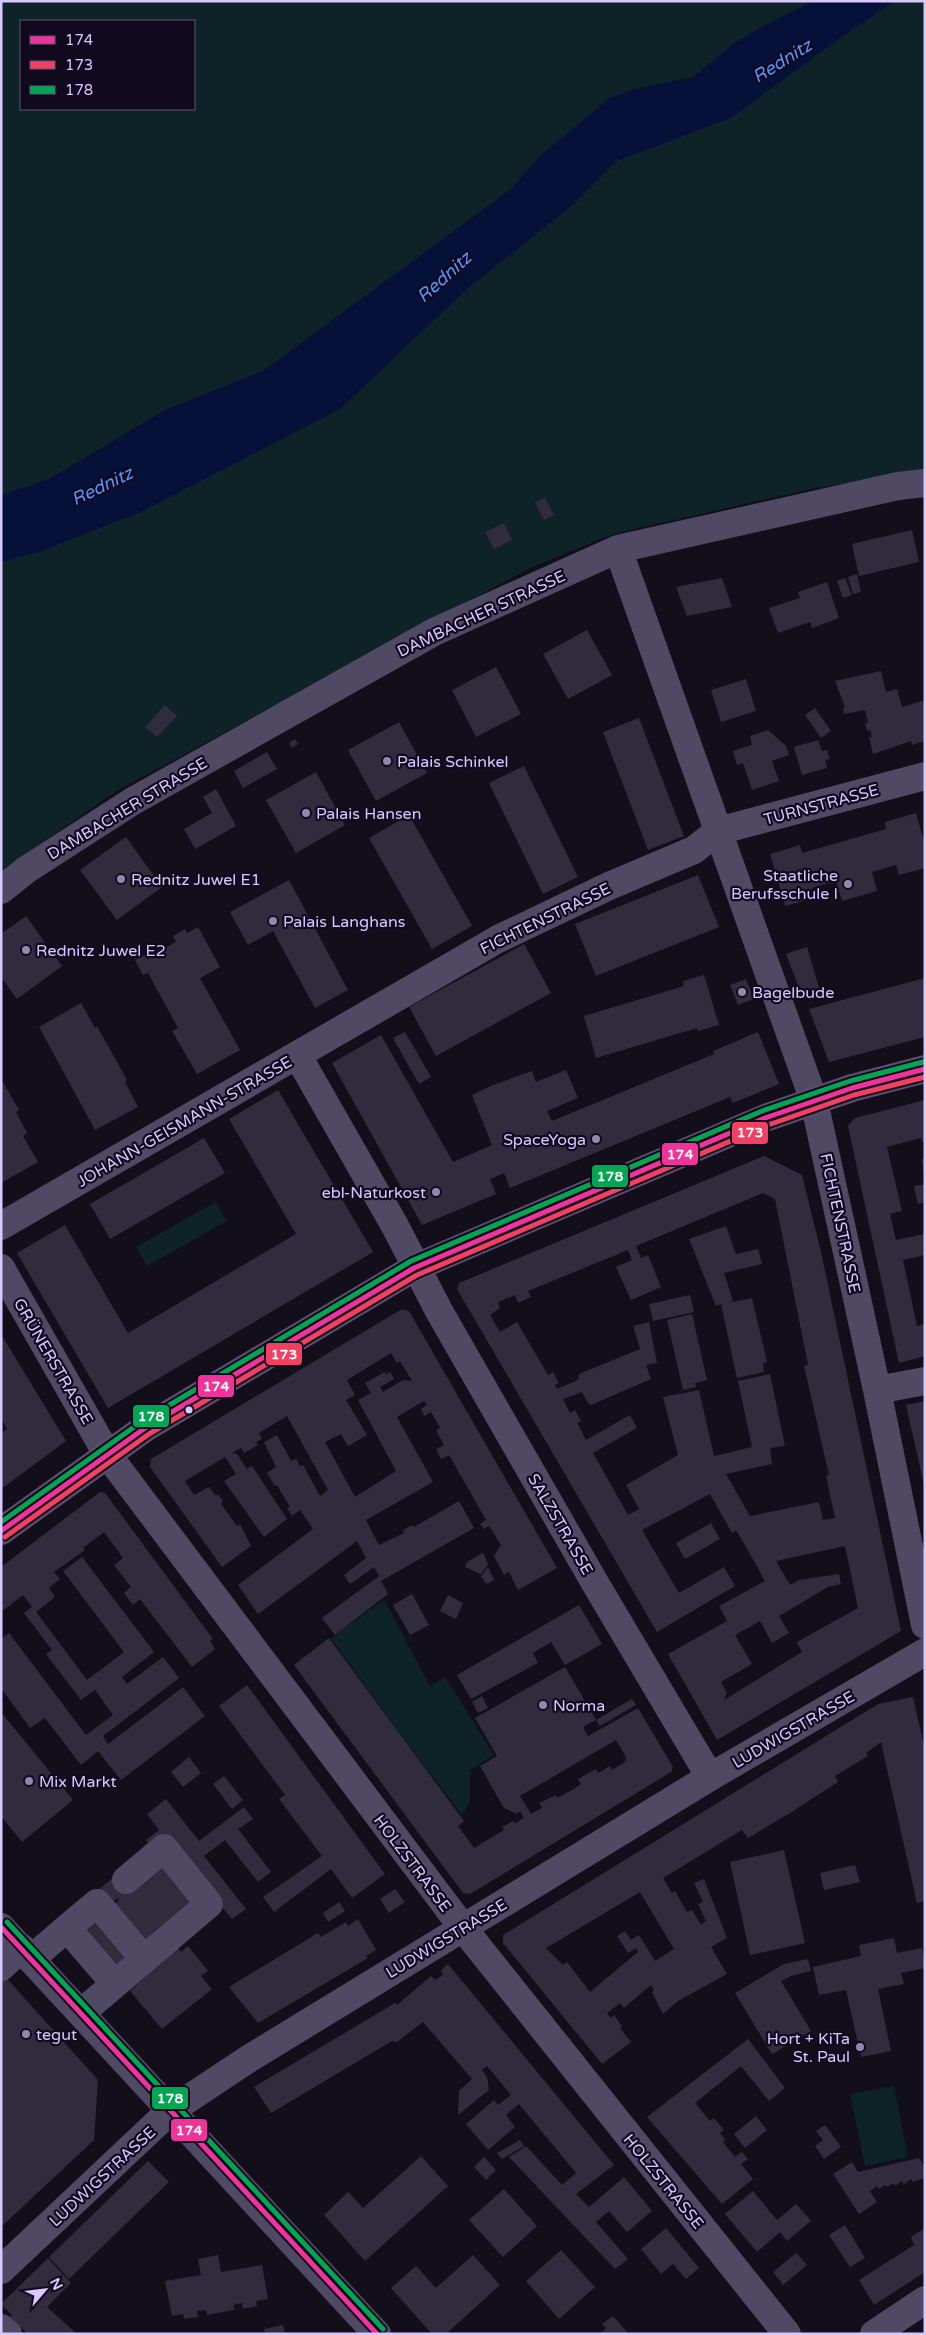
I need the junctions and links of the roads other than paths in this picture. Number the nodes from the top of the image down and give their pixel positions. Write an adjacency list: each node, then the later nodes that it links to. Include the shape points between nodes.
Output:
1 (925, 482): 2 (street, DAMBACHER STRASSE)
2 (618, 549): 4 (street, FICHTENSTRASSE); 5 (street, DAMBACHER STRASSE, via 434,632 133,801 26,870)
3 (925, 776): 4 (street, TURNSTRASSE)
4 (718, 831): 6 (street, FICHTENSTRASSE, via 694,850 609,886 498,940); 9 (street, FICHTENSTRASSE)
5 (1, 890)
6 (374, 1010): 7 (street, JOHANN-GEISMANN-STRASSE)
7 (298, 1056): 10 (street, JOHANN-GEISMANN-STRASSE); 12 (street, JOHANN-GEISMANN-STRASSE, via 395,1226)
8 (925, 1069): 9 (main road)
9 (814, 1101): 12 (main road, via 765,1118); 14 (street, FICHTENSTRASSE)
10 (1, 1226)
11 (1, 1268): 15 (street, GRÜNERSTRASSE)
12 (414, 1268): 15 (main road); 19 (street, SALZSTRASSE)
13 (925, 1381): 14 (street)
14 (877, 1390): 17 (street, FICHTENSTRASSE)
15 (107, 1454): 16 (main road); 23 (street, HOLZSTRASSE)
16 (1, 1531)
17 (925, 1625)
18 (925, 1652): 19 (street, LUDWIGSTRASSE)
19 (710, 1778): 23 (street, LUDWIGSTRASSE)
20 (126, 1880): 26 (street, via 164,1848 209,1904)
21 (87, 1911): 24 (street); 26 (street); 26 (street)
22 (1, 1927): 24 (street)
23 (463, 1928): 28 (street, LUDWIGSTRASSE, via 250,2058); 34 (street, HOLZSTRASSE)
24 (26, 1954): 25 (street); 27 (street)
25 (1, 1967)
26 (129, 1972): 27 (street)
27 (81, 2013): 28 (street)
28 (170, 2111): 29 (street, LUDWIGSTRASSE); 33 (street)
29 (1, 2270)
30 (925, 2300): 35 (street)
31 (1, 2328): 32 (street)
32 (8, 2334)
33 (378, 2334)
34 (786, 2334)
35 (874, 2334)

